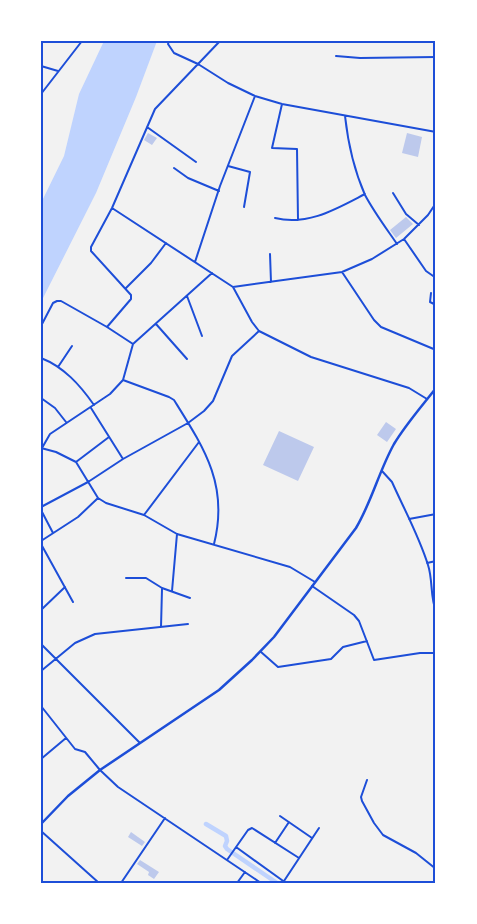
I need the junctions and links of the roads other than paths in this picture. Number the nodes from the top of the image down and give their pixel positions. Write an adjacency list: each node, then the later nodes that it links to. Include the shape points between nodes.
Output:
1 (82, 41): 8 (street)
2 (169, 41): 6 (street, via 174,53)
3 (220, 41): 6 (street)
4 (336, 56): 5 (street)
5 (436, 57)
6 (198, 64): 10 (street); 13 (street, via 155,109)
7 (41, 66): 8 (street)
8 (59, 72): 9 (street)
9 (41, 94)
10 (255, 96): 11 (street); 16 (street)
11 (282, 104): 12 (street); 25 (street, via 272,148 297,149)
12 (346, 116): 14 (street); 20 (street, via 352,158)
13 (147, 127): 15 (street); 23 (street)
14 (436, 132)
15 (196, 162)
16 (228, 166): 18 (street); 22 (street, via 250,172)
17 (174, 168): 18 (street, via 188,178)
18 (219, 191): 31 (street)
19 (393, 193): 26 (street, via 406,214)
20 (365, 194): 25 (street, via 336,209); 29 (street)
21 (436, 203): 26 (street)
22 (244, 206)
23 (112, 208): 28 (street); 36 (street, via 91,251)
24 (275, 218): 25 (street)
25 (298, 220)
26 (419, 225): 27 (street)
27 (404, 240): 29 (street); 34 (street, via 426,271)
28 (166, 243): 31 (street); 36 (street, via 151,264)
29 (397, 244): 32 (street)
30 (270, 254): 35 (street)
31 (195, 262): 33 (street)
32 (342, 272): 35 (street); 48 (street, via 381,327)
33 (212, 273): 37 (street); 39 (street)
34 (436, 278)
35 (272, 282): 37 (street)
36 (126, 288): 43 (street, via 131,299)
37 (233, 288): 44 (street)
38 (431, 293): 40 (street, via 430,302)
39 (187, 296): 41 (street); 45 (street)
40 (436, 306)
41 (156, 324): 46 (street); 50 (street)
42 (41, 326): 43 (street, via 57,301)
43 (107, 326): 46 (street)
44 (259, 331): 55 (street, via 311,357 409,388); 59 (street, via 232,356 213,401)
45 (202, 336)
46 (133, 344): 52 (street)
47 (72, 346): 51 (street)
48 (436, 350)
49 (41, 358): 51 (street)
50 (187, 359)
51 (57, 367): 56 (street, via 81,386)
52 (123, 380): 56 (street); 59 (street, via 169,396)
53 (436, 388): 55 (street)
54 (41, 398): 58 (street)
55 (427, 399): 65 (street, via 394,444)
56 (94, 406): 57 (street)
57 (91, 408): 58 (street); 60 (street)
58 (66, 422): 62 (street, via 50,434)
59 (188, 423): 61 (street); 63 (street)
60 (109, 438): 63 (street); 64 (street)
61 (198, 442): 71 (street); 76 (street, via 214,472 219,502)
62 (42, 448): 64 (street)
63 (123, 459): 66 (street)
64 (76, 462): 66 (street)
65 (381, 471): 72 (street, via 392,482); 80 (street, via 367,510)
66 (88, 482): 67 (street); 68 (street)
67 (98, 498): 71 (street); 73 (street, via 78,517)
68 (41, 506)
69 (41, 510): 73 (street)
70 (436, 514): 72 (street)
71 (144, 515): 74 (street)
72 (408, 519): 78 (street)
73 (53, 533): 75 (street)
74 (177, 534): 76 (street); 84 (street)
75 (41, 542): 82 (street)
76 (214, 544): 80 (street, via 290,567)
77 (436, 560): 78 (street)
78 (427, 563): 88 (street)
79 (126, 578): 83 (street, via 146,578)
80 (315, 582): 81 (street)
81 (312, 586): 91 (street, via 354,615); 93 (street)
82 (65, 587): 86 (street); 87 (street)
83 (162, 588): 84 (street); 90 (street)
84 (172, 591): 85 (street)
85 (190, 598)
86 (73, 602)
87 (41, 610)
88 (436, 611)
89 (188, 624): 90 (street)
90 (161, 627): 95 (street, via 96,634 75,643)
91 (367, 641): 93 (street, via 343,647 331,658 278,667); 94 (street, via 374,660)
92 (41, 644): 95 (street)
93 (260, 652): 99 (street, via 219,690)
94 (436, 653)
95 (55, 659): 96 (street); 99 (street)
96 (41, 671)
97 (41, 706): 98 (street)
98 (66, 738): 100 (street); 101 (street, via 75,749 85,752)
99 (140, 743): 101 (street)
100 (41, 759)
101 (100, 770): 104 (street, via 118,787); 106 (street)
102 (367, 780): 114 (street, via 362,801 383,835 416,853)
103 (280, 816): 105 (street)
104 (165, 818): 113 (street); 118 (street)
105 (289, 822): 109 (street); 110 (street)
106 (41, 824)
107 (319, 828): 109 (street)
108 (41, 830): 117 (street)
109 (312, 838): 112 (street)
110 (275, 843): 111 (street, via 252,828); 112 (street)
111 (236, 847): 113 (street); 116 (street)
112 (299, 858): 116 (street)
113 (227, 860): 115 (street)
114 (436, 869)
115 (245, 872): 119 (street); 120 (street)
116 (285, 882)
117 (99, 883)
118 (121, 883)
119 (237, 883)
120 (261, 883)

